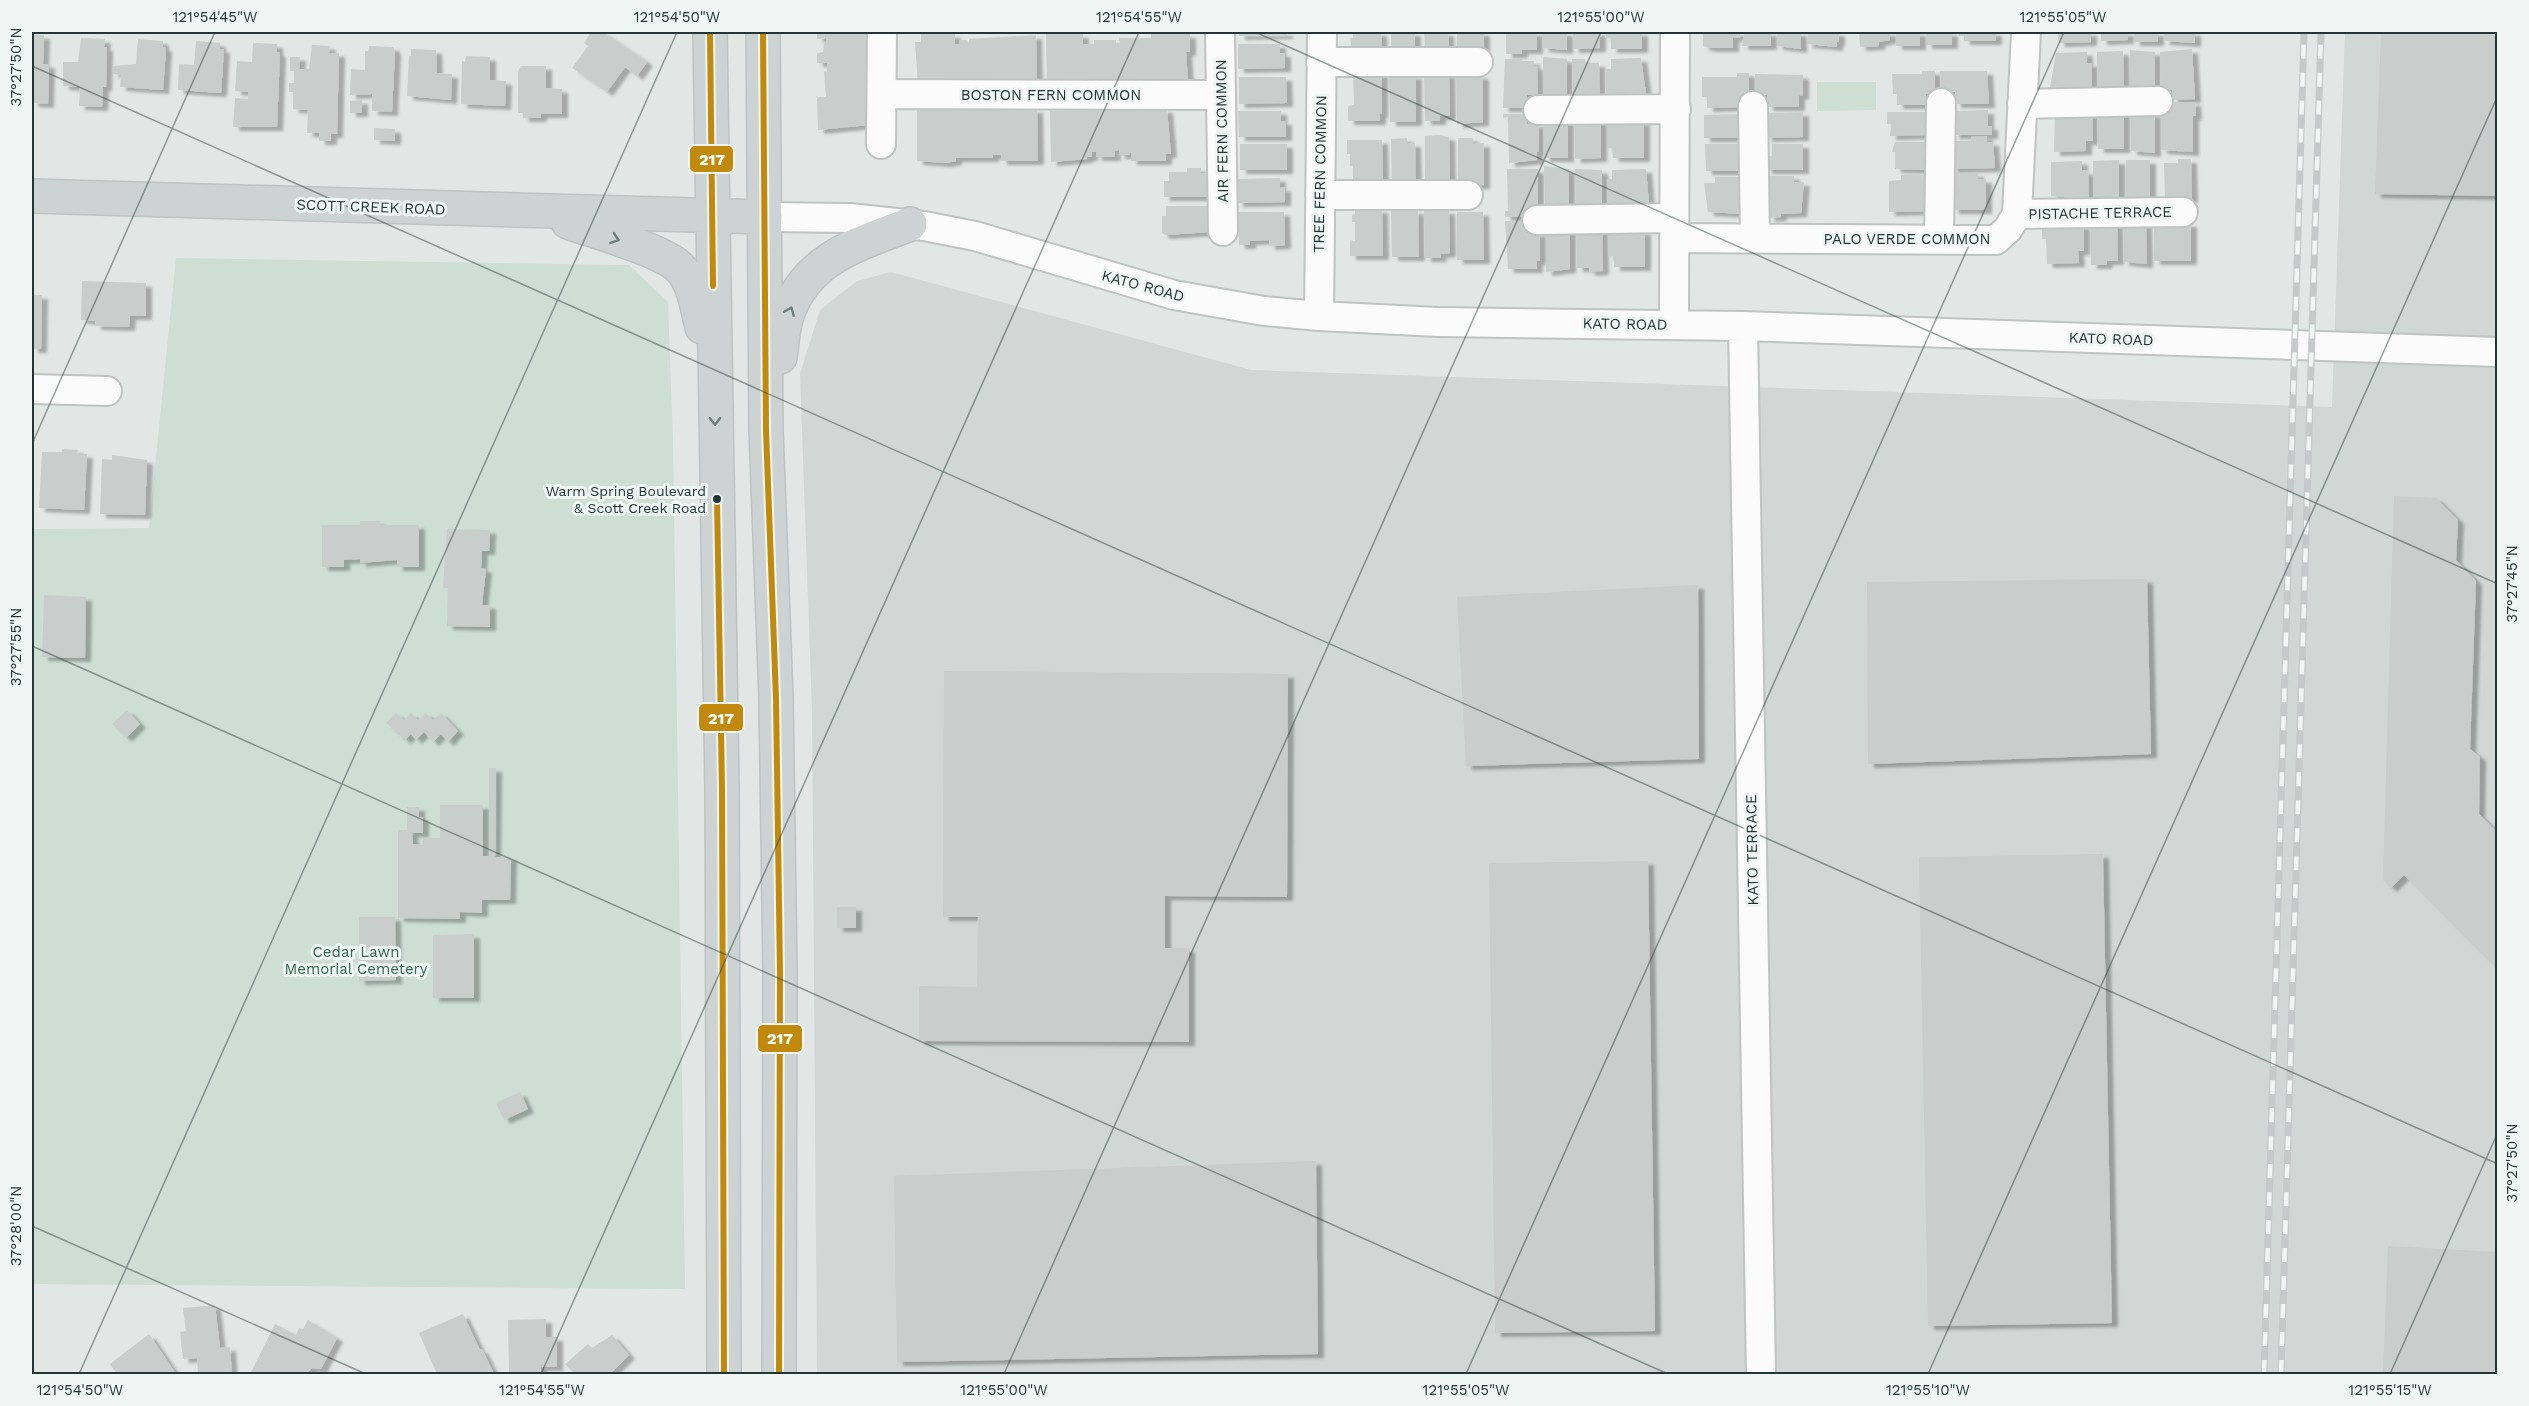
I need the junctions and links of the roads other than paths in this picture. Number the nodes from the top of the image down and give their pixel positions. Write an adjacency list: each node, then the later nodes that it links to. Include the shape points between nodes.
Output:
1 (710, 32): 25 (main road)
2 (763, 32): 26 (main road)
3 (882, 32): 10 (street)
4 (1220, 32): 11 (street, AIR FERN COMMON)
5 (1322, 32): 8 (street, TREE FERN COMMON)
6 (1675, 32): 16 (street)
7 (2026, 32): 14 (street)
8 (1322, 62): 9 (street); 19 (street, TREE FERN COMMON)
9 (1478, 62)
10 (882, 94): 11 (street, BOSTON FERN COMMON); 18 (street)
11 (1221, 95): 30 (street, AIR FERN COMMON)
12 (2158, 101): 14 (street)
13 (1941, 103): 32 (street)
14 (2022, 104): 24 (street)
15 (1753, 106): 31 (street)
16 (1676, 109): 17 (street); 29 (street)
17 (1538, 110)
18 (881, 144)
19 (1320, 195): 20 (street); 33 (street, TREE FERN COMMON)
20 (1468, 195)
21 (32, 196): 22 (main road, SCOTT CREEK ROAD)
22 (540, 212): 25 (main road, SCOTT CREEK ROAD); 37 (main road, one-way to 37, via 646,249 679,266 692,288)
23 (2183, 212): 24 (street, PISTACHE TERRACE)
24 (2017, 214): 32 (street, PALO VERDE COMMON, via 1996,240)
25 (712, 216): 26 (main road, SCOTT CREEK ROAD); 37 (main road)
26 (765, 217): 28 (street, KATO ROAD, via 850,218); 40 (main road)
27 (1537, 220): 29 (street, PALO VERDE COMMON)
28 (910, 224): 33 (street, KATO ROAD, via 975,236 1131,284 1209,303); 40 (main road, one-way to 28, via 788,312 813,270 835,254)
29 (1674, 228): 31 (street, PALO VERDE COMMON); 34 (street)
30 (1224, 231)
31 (1755, 238): 32 (street, PALO VERDE COMMON)
32 (1939, 239)
33 (1319, 316): 34 (street, KATO ROAD, via 1438,322)
34 (1674, 324): 35 (street, KATO ROAD)
35 (1743, 326): 36 (street, KATO ROAD); 43 (street, KATO TERRACE)
36 (2498, 352)
37 (714, 372): 41 (main road, one-way to 41, via 722,788)
38 (32, 389): 39 (street)
39 (107, 391)
40 (766, 430): 42 (main road, via 776,698 780,972)
41 (724, 1374)
42 (779, 1374)
43 (1761, 1374)

